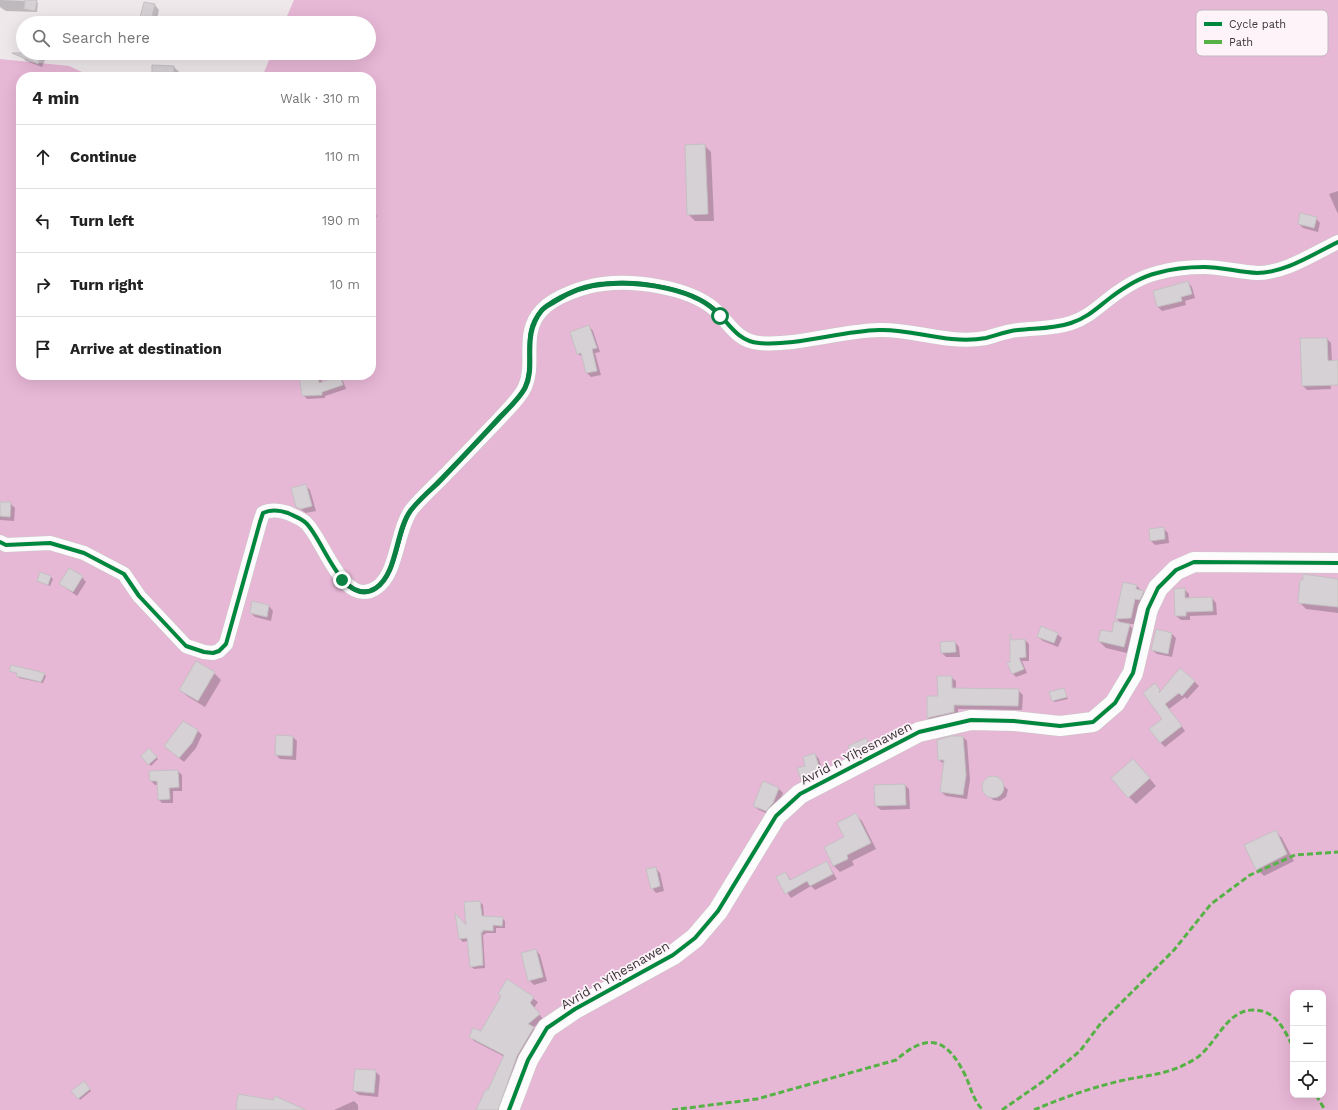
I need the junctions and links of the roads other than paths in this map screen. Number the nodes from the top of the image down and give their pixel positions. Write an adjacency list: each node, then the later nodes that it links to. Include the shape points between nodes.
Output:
1 (1338, 242): 2 (street, via 1277,270 1259,273 1203,267 1156,273 1112,296 1093,313 1075,322 1050,328 1002,332 969,340 885,329 778,343 755,343 740,336 708,305 671,289 624,284 581,288 560,297 542,310 529,335 528,376 525,388 411,510 401,528 385,580 375,589 356,591 342,580 304,521 283,511 270,510 263,514 260,522 226,644 219,651 212,653 186,646 139,596 124,574 84,553 50,543 6,545)
2 (0, 542)
3 (1338, 564): 4 (street, Avrid n Yiḥesnawen, via 1194,562 1176,570 1158,588 1148,609 1132,673 1115,703 1093,722 1060,726 971,720 919,732 800,794 776,816 718,911 695,938 673,955 575,1009 547,1028 528,1060)
4 (509, 1110)

